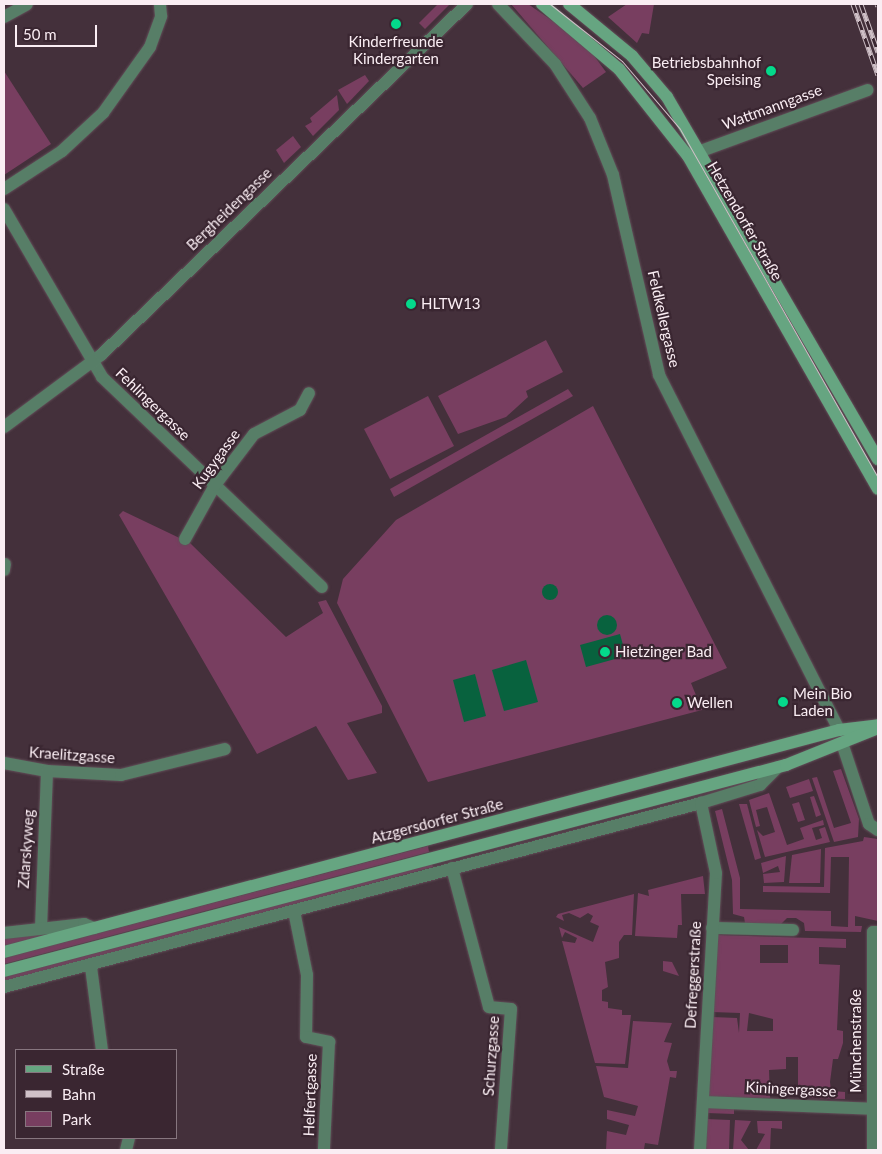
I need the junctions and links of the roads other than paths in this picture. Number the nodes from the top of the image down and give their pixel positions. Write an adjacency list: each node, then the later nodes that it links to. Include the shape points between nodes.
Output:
1 (27, 4): 7 (street)
2 (160, 4): 10 (street, via 161,16 150,47 103,113 62,151)
3 (467, 4): 12 (street, Bergheidengasse)
4 (498, 4): 21 (street, Feldkellergasse, via 555,64 590,118 613,175 659,374)
5 (542, 4): 9 (main road, Hetzendorfer Straße, via 619,69)
6 (568, 4): 9 (main road, Hetzendorfer Straße, via 651,76)
7 (4, 18)
8 (868, 90): 9 (street, Wattmanngasse)
9 (693, 154): 15 (main road, Hetzendorfer Straße); 17 (main road, Hetzendorfer Straße)
10 (4, 189)
11 (4, 210): 12 (street, Fehlingergasse)
12 (91, 363): 14 (street, Bergheidengasse); 16 (street, Fehlingergasse)
13 (309, 393): 16 (street, Kugygasse, via 300,410 254,434)
14 (4, 427)
15 (878, 459)
16 (215, 484): 18 (street, Kugygasse); 19 (street, Fehlingergasse)
17 (878, 489)
18 (185, 539)
19 (322, 587)
20 (878, 727): 21 (main road, Atzgersdorfer Straße); 22 (main road, Atzgersdorfer Straße)
21 (839, 730): 32 (main road, Atzgersdorfer Straße)
22 (843, 746): 25 (main road, Atzgersdorfer Straße); 28 (street, via 869,824)
23 (225, 749): 26 (street, Kraelitzgasse, via 121,775)
24 (4, 763): 26 (street, Kraelitzgasse)
25 (778, 767): 27 (street, Atzgersdorfer Straße, via 760,785); 39 (main road, Atzgersdorfer Straße)
26 (47, 771): 31 (street, Zdarskyweg)
27 (701, 803): 29 (street, Atzgersdorfer Straße); 33 (street, Defreggerstraße, via 716,874)
28 (878, 830)
29 (452, 868): 30 (street, Atzgersdorfer Straße); 45 (street, Schurzgasse, via 489,1007 511,1009)
30 (294, 911): 38 (street, Atzgersdorfer Straße); 44 (street, Helfertgasse, via 307,975 306,1037 329,1042)
31 (41, 928): 32 (street, via 84,924); 36 (street)
32 (94, 928): 37 (main road, Atzgersdorfer Straße)
33 (712, 928): 34 (street); 42 (street, Defreggerstraße)
34 (793, 930)
35 (876, 932): 43 (street, Münchenstraße)
36 (4, 933)
37 (4, 952)
38 (91, 967): 40 (street, Atzgersdorfer Straße); 41 (street)
39 (4, 971)
40 (4, 987)
41 (102, 1049)
42 (703, 1102): 43 (street, Kiningergasse); 46 (street, Defreggerstraße)
43 (875, 1109): 47 (street, Münchenstraße)
44 (324, 1150)
45 (501, 1150)
46 (700, 1150)
47 (873, 1150)

